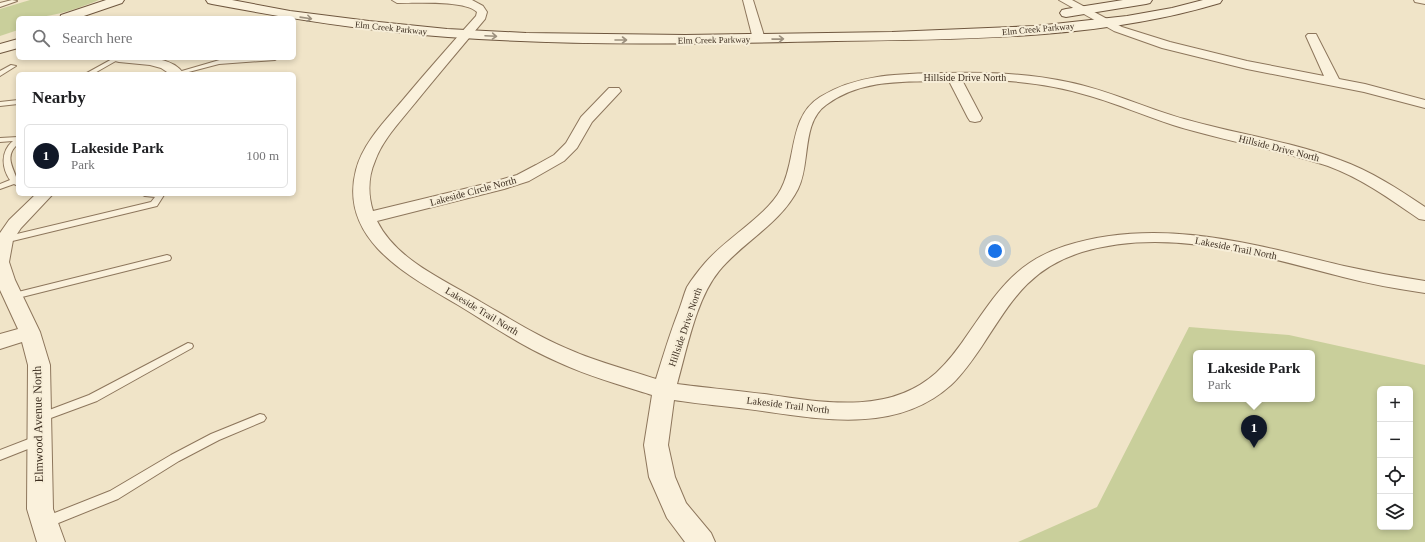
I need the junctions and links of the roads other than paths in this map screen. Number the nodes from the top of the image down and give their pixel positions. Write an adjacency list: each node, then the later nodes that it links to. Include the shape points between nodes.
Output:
1 (118, 0): 18 (street)
2 (134, 0): 19 (street)
3 (212, 0): 20 (street, Elm Creek Parkway, one-way to 20)
4 (266, 0): 27 (street, Elm Creek Parkway)
5 (398, 0): 6 (street)
6 (436, 0)
7 (443, 0): 27 (street, via 458,0 478,6 482,12 481,17)
8 (748, 0): 24 (street)
9 (1064, 0): 16 (street)
10 (1146, 0): 16 (street, Elm Creek Parkway)
11 (1216, 0): 22 (street, Elm Creek Parkway, via 1178,11)
12 (1419, 0): 14 (street)
13 (14, 1): 15 (lane)
14 (1425, 1)
15 (0, 5)
16 (1084, 10): 17 (street, Elm Creek Parkway); 22 (street)
17 (1051, 14)
18 (72, 16)
19 (90, 16)
20 (295, 16)
21 (296, 16): 27 (street, Elm Creek Parkway, one-way to 27, via 390,28)
22 (1107, 23): 29 (street, Elm Creek Parkway, one-way to 22, via 987,33); 45 (street, via 1179,49)
23 (740, 25): 24 (street, Elm Creek Parkway)
24 (754, 25): 25 (street, Elm Creek Parkway); 29 (street)
25 (769, 25)
26 (650, 26): 27 (street, Elm Creek Parkway)
27 (471, 29): 29 (street, Elm Creek Parkway, one-way to 29, via 586,40); 60 (street, Lakeside Trail North, via 370,152 363,172 361,196)
28 (1312, 36): 45 (street)
29 (759, 39)
30 (16, 40): 32 (street)
31 (16, 44): 32 (street)
32 (2, 48): 33 (street)
33 (16, 49)
34 (114, 60): 40 (lane)
35 (147, 60): 41 (street)
36 (224, 60): 38 (lane)
37 (254, 60): 38 (lane)
38 (219, 62): 42 (lane)
39 (13, 66): 43 (lane)
40 (92, 72)
41 (176, 72)
42 (182, 72)
43 (0, 74)
44 (953, 76): 50 (street); 59 (street, Hillside Drive North, via 1012,77 1068,86 1179,122 1309,155 1359,174); 69 (street, Hillside Drive North, via 871,81 836,93 811,112 805,124 790,188 776,209 731,247 696,287)
45 (1333, 81): 49 (street)
46 (614, 91): 60 (street, Lakeside Circle North, via 586,120 572,145 559,158 523,178)
47 (16, 102): 48 (lane)
48 (0, 104)
49 (1425, 104)
50 (975, 118)
51 (0, 140): 52 (lane)
52 (16, 140)
53 (16, 142): 54 (lane, via 9,148 6,159 12,179)
54 (16, 182)
55 (16, 183): 56 (lane)
56 (0, 187)
57 (43, 196): 61 (street, Elmwood Avenue North, via 14,224)
58 (159, 196): 61 (lane, via 154,204)
59 (1425, 215)
60 (367, 218): 69 (street, Lakeside Trail North, via 377,236 391,252 413,270 509,327 546,348 598,370)
61 (2, 240): 63 (street, Elmwood Avenue North)
62 (167, 258): 65 (lane)
63 (0, 262): 65 (street, Elmwood Avenue North, via 5,280)
64 (1425, 287): 69 (street, Lakeside Trail North, via 1368,278 1227,244 1146,237 1110,241 1056,256 1025,274 1008,293 950,373 937,385 902,403 879,410 826,411)
65 (14, 296): 66 (street, Elmwood Avenue North)
66 (30, 332): 67 (street); 71 (street, Elmwood Avenue North, via 39,365)
67 (0, 342)
68 (188, 346): 71 (lane)
69 (664, 390): 74 (street, Hillside Drive North, via 656,445 662,477 676,510)
70 (260, 418): 73 (lane, via 175,458)
71 (39, 429): 72 (lane); 73 (street, Elmwood Avenue North, via 40,509)
72 (0, 455)
73 (48, 532)
74 (701, 542)

